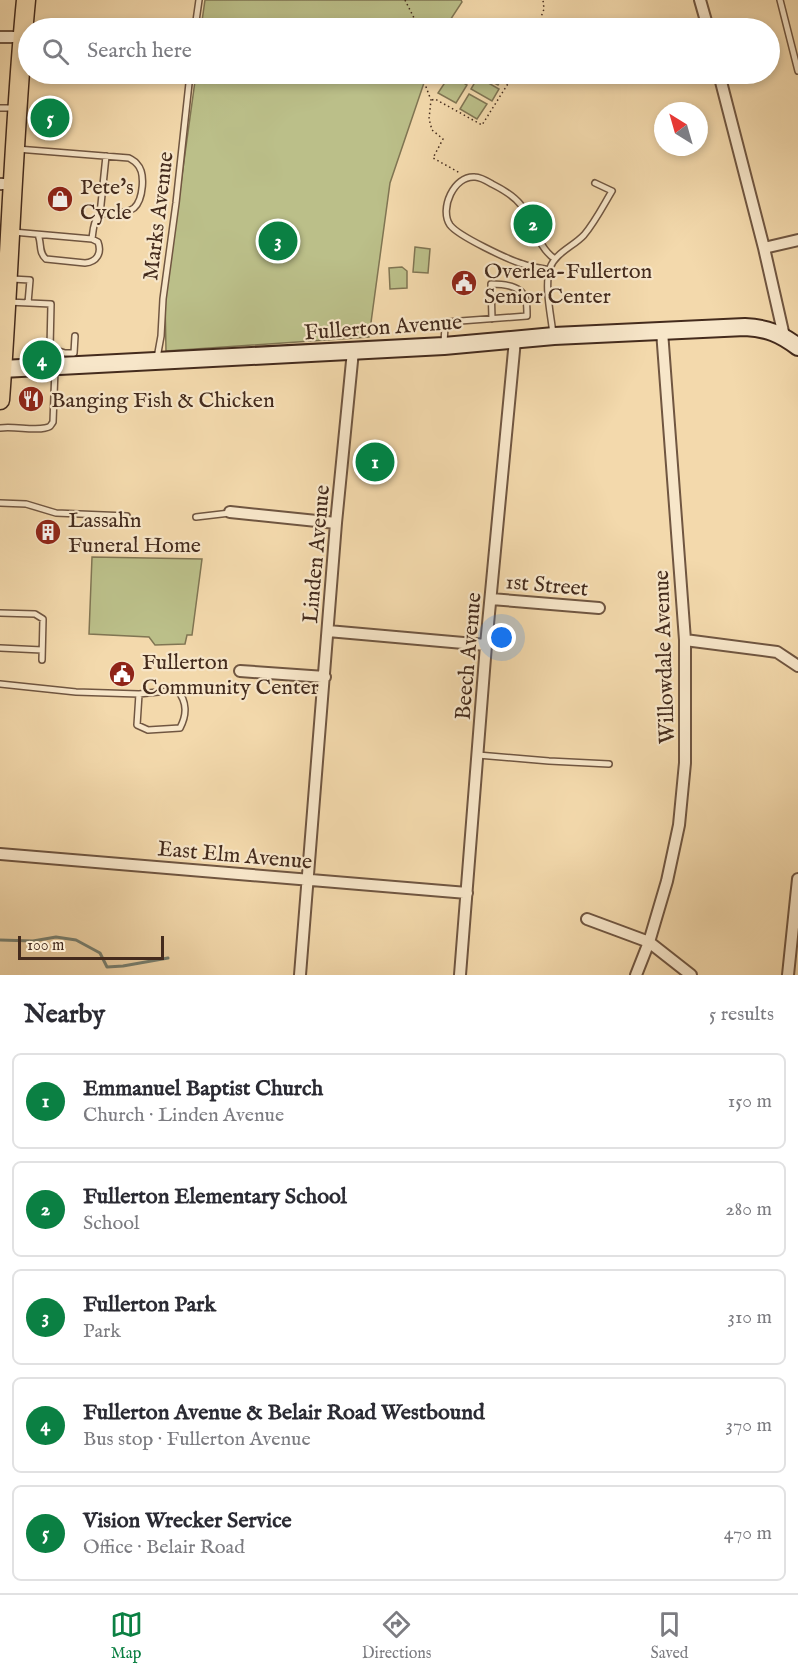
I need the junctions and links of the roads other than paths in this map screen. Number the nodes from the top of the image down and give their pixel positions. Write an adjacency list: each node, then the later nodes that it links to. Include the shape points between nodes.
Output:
1 (26, 0): 5 (main road)
2 (199, 0): 6 (lane)
3 (700, 0): 7 (street)
4 (780, 0): 11 (lane)
5 (24, 18)
6 (196, 18)
7 (705, 18)
8 (0, 37): 9 (street)
9 (18, 37)
10 (18, 59): 14 (main road)
11 (798, 71)
12 (189, 84): 42 (lane, Marks Avenue)
13 (722, 84): 24 (street)
14 (9, 108): 15 (main road)
15 (15, 149): 16 (lane); 18 (main road)
16 (106, 156): 19 (lane); 19 (lane, via 129,158 138,164 142,175 139,201 133,209)
17 (596, 183): 25 (lane, via 612,191 578,241)
18 (6, 184): 20 (main road)
19 (100, 214): 22 (lane)
20 (11, 231): 21 (lane); 27 (main road)
21 (38, 235): 22 (lane); 22 (lane, via 46,259 85,263 99,254 98,242)
22 (92, 239)
23 (798, 240): 24 (street)
24 (764, 248): 34 (street)
25 (555, 259): 26 (lane); 26 (lane, via 546,251 529,217 514,198 492,183 479,177 466,178 448,197 446,216 453,228 521,264)
26 (550, 270): 33 (lane)
27 (8, 279): 28 (lane, via 30,280); 29 (main road)
28 (28, 303): 29 (lane); 39 (lane, via 51,304)
29 (4, 305): 43 (main road)
30 (492, 319): 30 (lane, via 492,284 507,284 522,293 527,316); 36 (lane, via 447,322)
31 (662, 331): 33 (street, Fullerton Avenue); 34 (street, Fullerton Avenue, via 758,328); 55 (street, Willowdale Avenue)
32 (75, 336): 41 (lane, via 74,353)
33 (554, 336): 35 (street, Fullerton Avenue)
34 (784, 336): 37 (street, Fullerton Avenue)
35 (515, 340): 36 (street, Fullerton Avenue); 51 (street, Beech Avenue)
36 (444, 346): 40 (street, Fullerton Avenue)
37 (798, 347)
38 (41, 348): 39 (lane)
39 (50, 348): 41 (lane)
40 (353, 351): 42 (street, Fullerton Avenue); 50 (street, Linden Avenue)
41 (62, 362): 42 (street, Fullerton Avenue); 43 (street, Fullerton Avenue); 45 (lane, via 50,426)
42 (156, 362)
43 (2, 369): 44 (main road)
44 (0, 400)
45 (0, 429)
46 (0, 503): 48 (lane, via 26,504 56,513)
47 (230, 513): 49 (lane); 50 (street)
48 (127, 516)
49 (196, 517)
50 (336, 523): 54 (street, Linden Avenue)
51 (491, 599): 52 (street, 1st Street); 56 (street, Beech Avenue)
52 (599, 608)
53 (0, 613): 58 (lane, via 35,614 44,619)
54 (328, 631): 56 (street); 62 (street, Linden Avenue)
55 (685, 640): 60 (street, via 777,652); 72 (street, Willowdale Avenue, via 686,734 679,825)
56 (486, 645): 65 (street, Beech Avenue)
57 (0, 648): 58 (lane)
58 (42, 650): 59 (lane)
59 (42, 660)
60 (798, 666)
61 (240, 670): 62 (street)
62 (325, 677): 69 (street, Linden Avenue)
63 (0, 684): 64 (lane)
64 (139, 694): 64 (lane, via 137,724 148,730 180,728 185,709 180,692 172,689)
65 (478, 755): 66 (lane); 70 (street, Beech Avenue)
66 (609, 764)
67 (0, 854): 69 (street, East Elm Avenue)
68 (798, 879): 77 (street)
69 (308, 880): 70 (street, East Elm Avenue); 73 (street, Linden Avenue)
70 (467, 893): 74 (street, Beech Avenue)
71 (587, 919): 72 (street)
72 (649, 942): 75 (street, Willowdale Avenue); 76 (street)
73 (300, 975)
74 (460, 975)
75 (636, 975)
76 (690, 975)
77 (788, 975)

